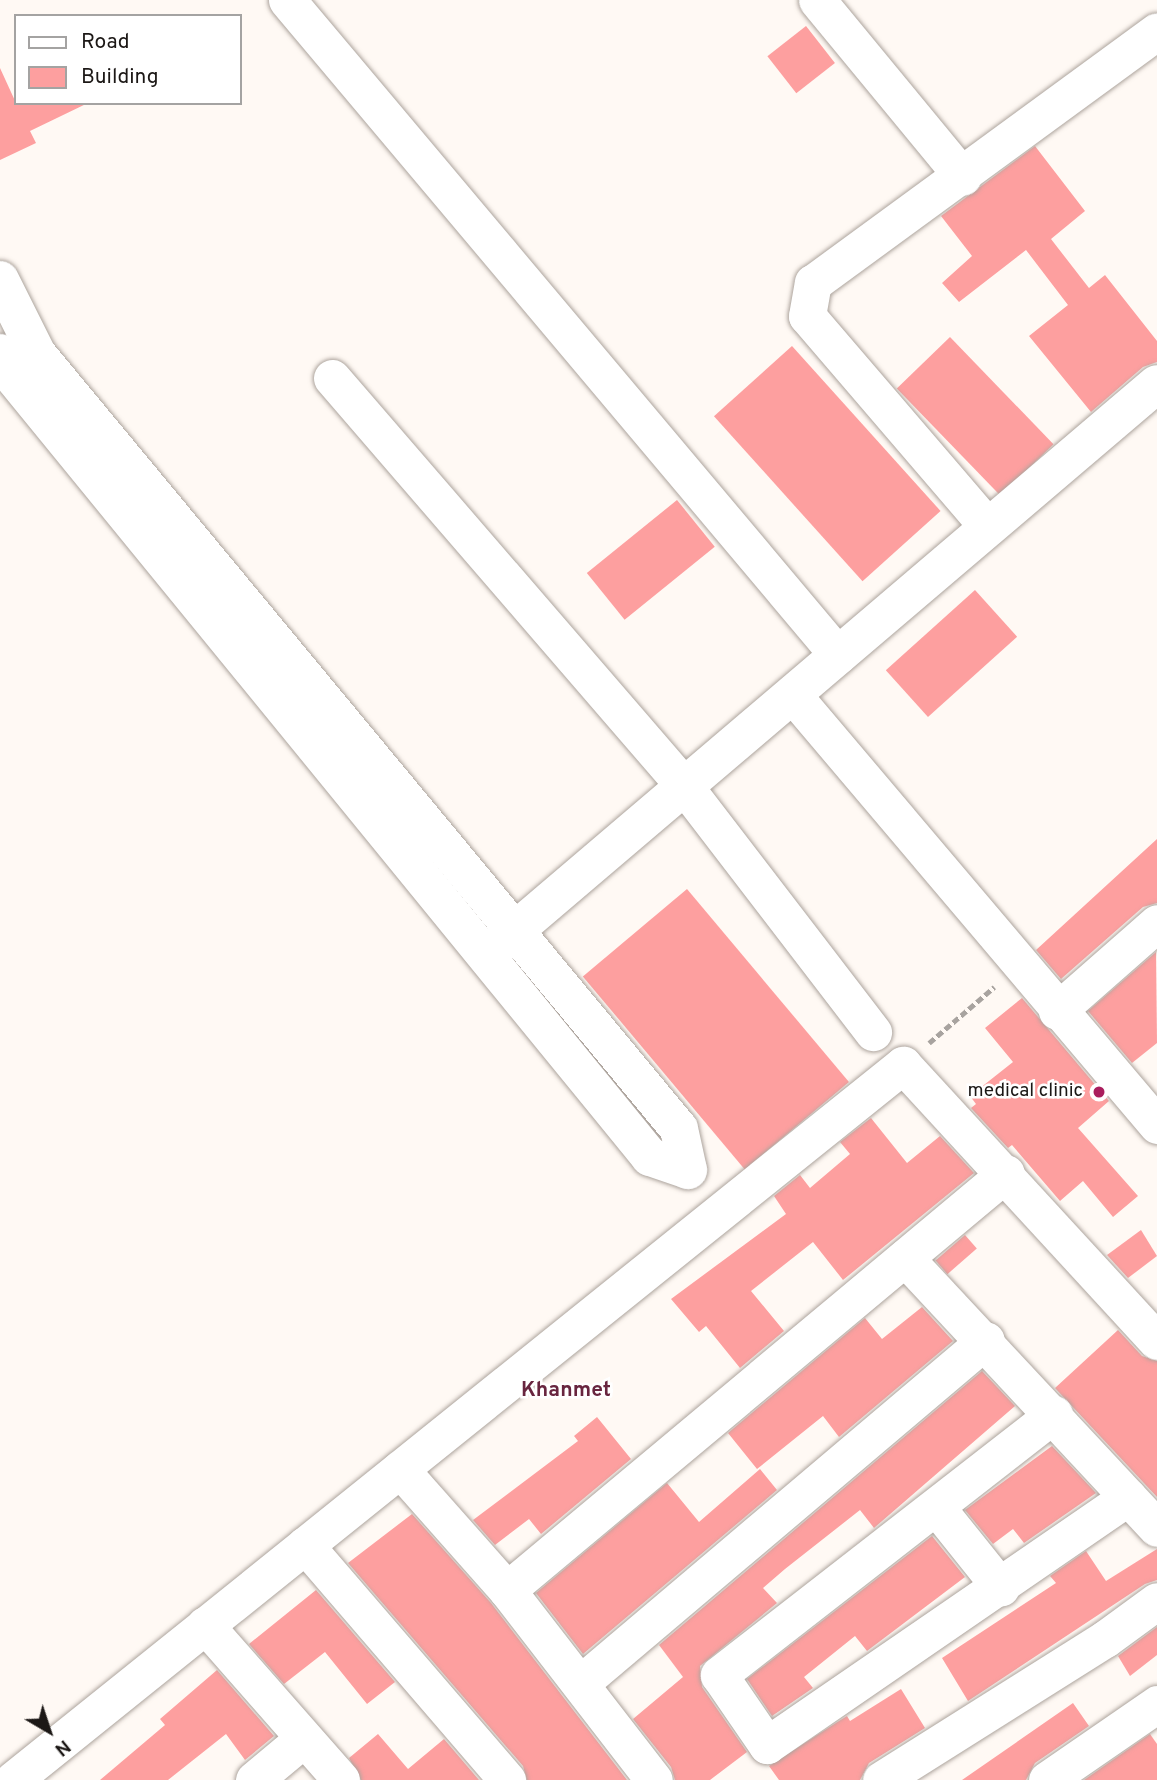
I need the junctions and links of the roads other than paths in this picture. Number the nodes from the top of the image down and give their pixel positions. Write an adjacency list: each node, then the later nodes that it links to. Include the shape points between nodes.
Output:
1 (287, 0): 10 (street)
2 (817, 0): 4 (street)
3 (1157, 32): 4 (street)
4 (963, 177): 9 (street, via 813,283 807,316)
5 (0, 280): 14 (street, via 37,354)
6 (0, 353): 15 (street, via 10,373)
7 (332, 379): 12 (street)
8 (1157, 384): 9 (street)
9 (988, 527): 10 (street)
10 (838, 655): 11 (street)
11 (792, 694): 12 (street); 16 (street)
12 (685, 787): 14 (street); 17 (street)
13 (1157, 923): 16 (street)
14 (516, 929): 15 (street); 19 (street, via 679,1129)
15 (487, 953): 19 (street, via 650,1157)
16 (1057, 1011): 18 (street)
17 (873, 1032)
18 (1151, 1108)
19 (688, 1170): 21 (street)
20 (1006, 1173): 21 (street, via 903,1065); 22 (street); 24 (street)
21 (720, 1211): 26 (street)
22 (905, 1258): 23 (street); 32 (street)
23 (985, 1340): 25 (street); 35 (street)
24 (1157, 1341)
25 (1054, 1414): 27 (street); 28 (street)
26 (400, 1469): 30 (street); 32 (street)
27 (1128, 1497): 29 (street); 31 (street)
28 (937, 1508): 31 (street); 31 (street, via 719,1675 767,1745)
29 (1157, 1528)
30 (305, 1545): 34 (street); 42 (street)
31 (1001, 1588)
32 (507, 1590): 35 (street)
33 (1157, 1601): 44 (street, via 1105,1639)
34 (205, 1625): 37 (street); 39 (street)
35 (582, 1682): 43 (street)
36 (1152, 1715): 38 (street)
37 (303, 1739): 40 (street); 41 (street)
38 (1069, 1774)
39 (13, 1780)
40 (254, 1780)
41 (341, 1780)
42 (507, 1780)
43 (654, 1780)
44 (881, 1780)

